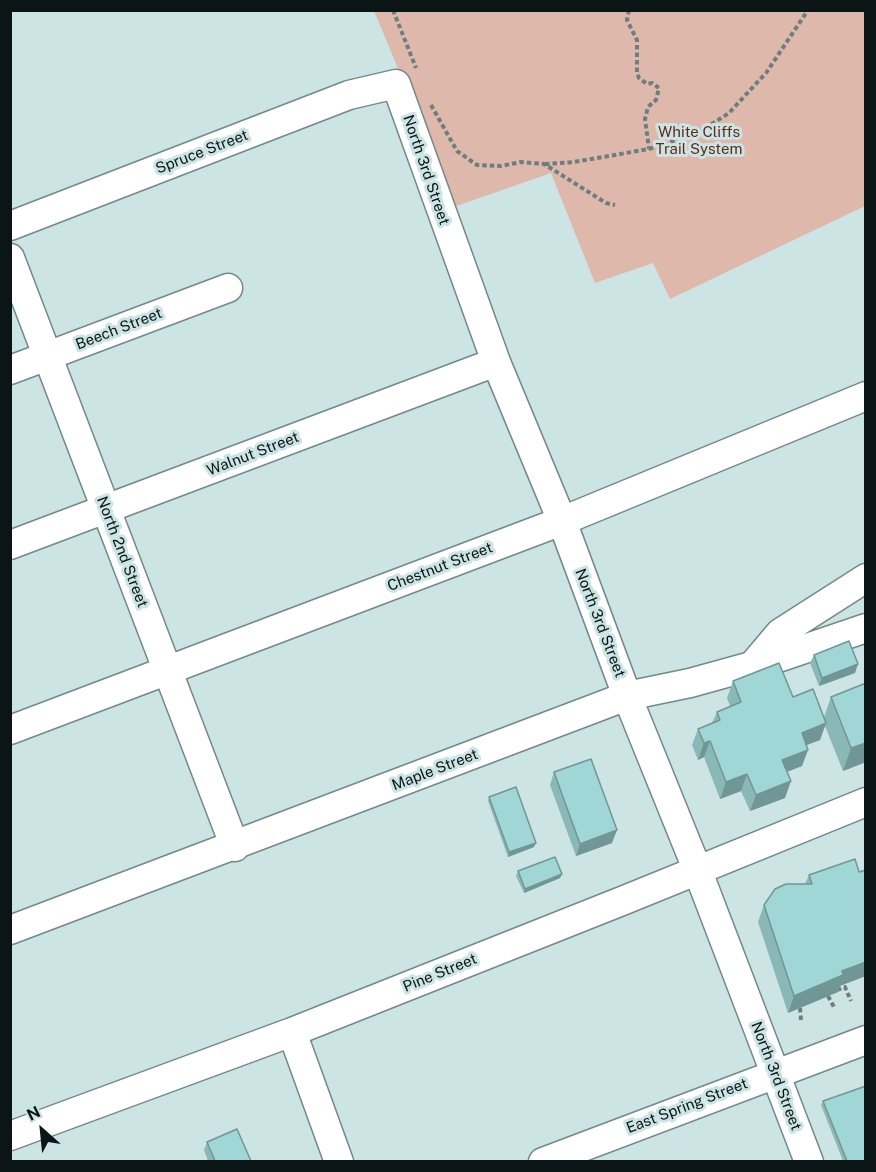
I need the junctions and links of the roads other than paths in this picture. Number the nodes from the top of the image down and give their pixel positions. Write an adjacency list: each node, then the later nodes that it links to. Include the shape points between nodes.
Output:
1 (406, 78): 2 (street, Spruce Street, via 349,95); 6 (street, North 3rd Street)
2 (10, 225)
3 (10, 258): 5 (street, North 2nd Street)
4 (228, 288): 5 (street, Beech Street)
5 (48, 356): 7 (street, Beech Street); 9 (street, North 2nd Street)
6 (495, 362): 9 (street, Walnut Street); 10 (street, North 3rd Street)
7 (10, 370)
8 (866, 396): 10 (street, Chestnut Street)
9 (106, 510): 11 (street, Walnut Street); 15 (street, North 2nd Street)
10 (562, 521): 15 (street, Chestnut Street); 16 (street, North 3rd Street)
11 (10, 545)
12 (866, 578): 14 (street, via 780,633)
13 (866, 628): 14 (street, Maple Street)
14 (753, 665): 16 (street, Maple Street)
15 (168, 671): 17 (street, Chestnut Street); 19 (street, North 2nd Street)
16 (627, 696): 19 (street, Maple Street); 20 (street, North 3rd Street)
17 (10, 730)
18 (866, 802): 20 (street, Pine Street)
19 (235, 847): 21 (street, Maple Street)
20 (697, 869): 22 (street, Pine Street); 24 (street, North 3rd Street)
21 (10, 930)
22 (292, 1032): 25 (street, Pine Street); 26 (street)
23 (866, 1040): 24 (street, East Spring Street)
24 (775, 1073): 27 (street, East Spring Street); 28 (street, North 3rd Street)
25 (10, 1136)
26 (339, 1161)
27 (543, 1161)
28 (808, 1161)

